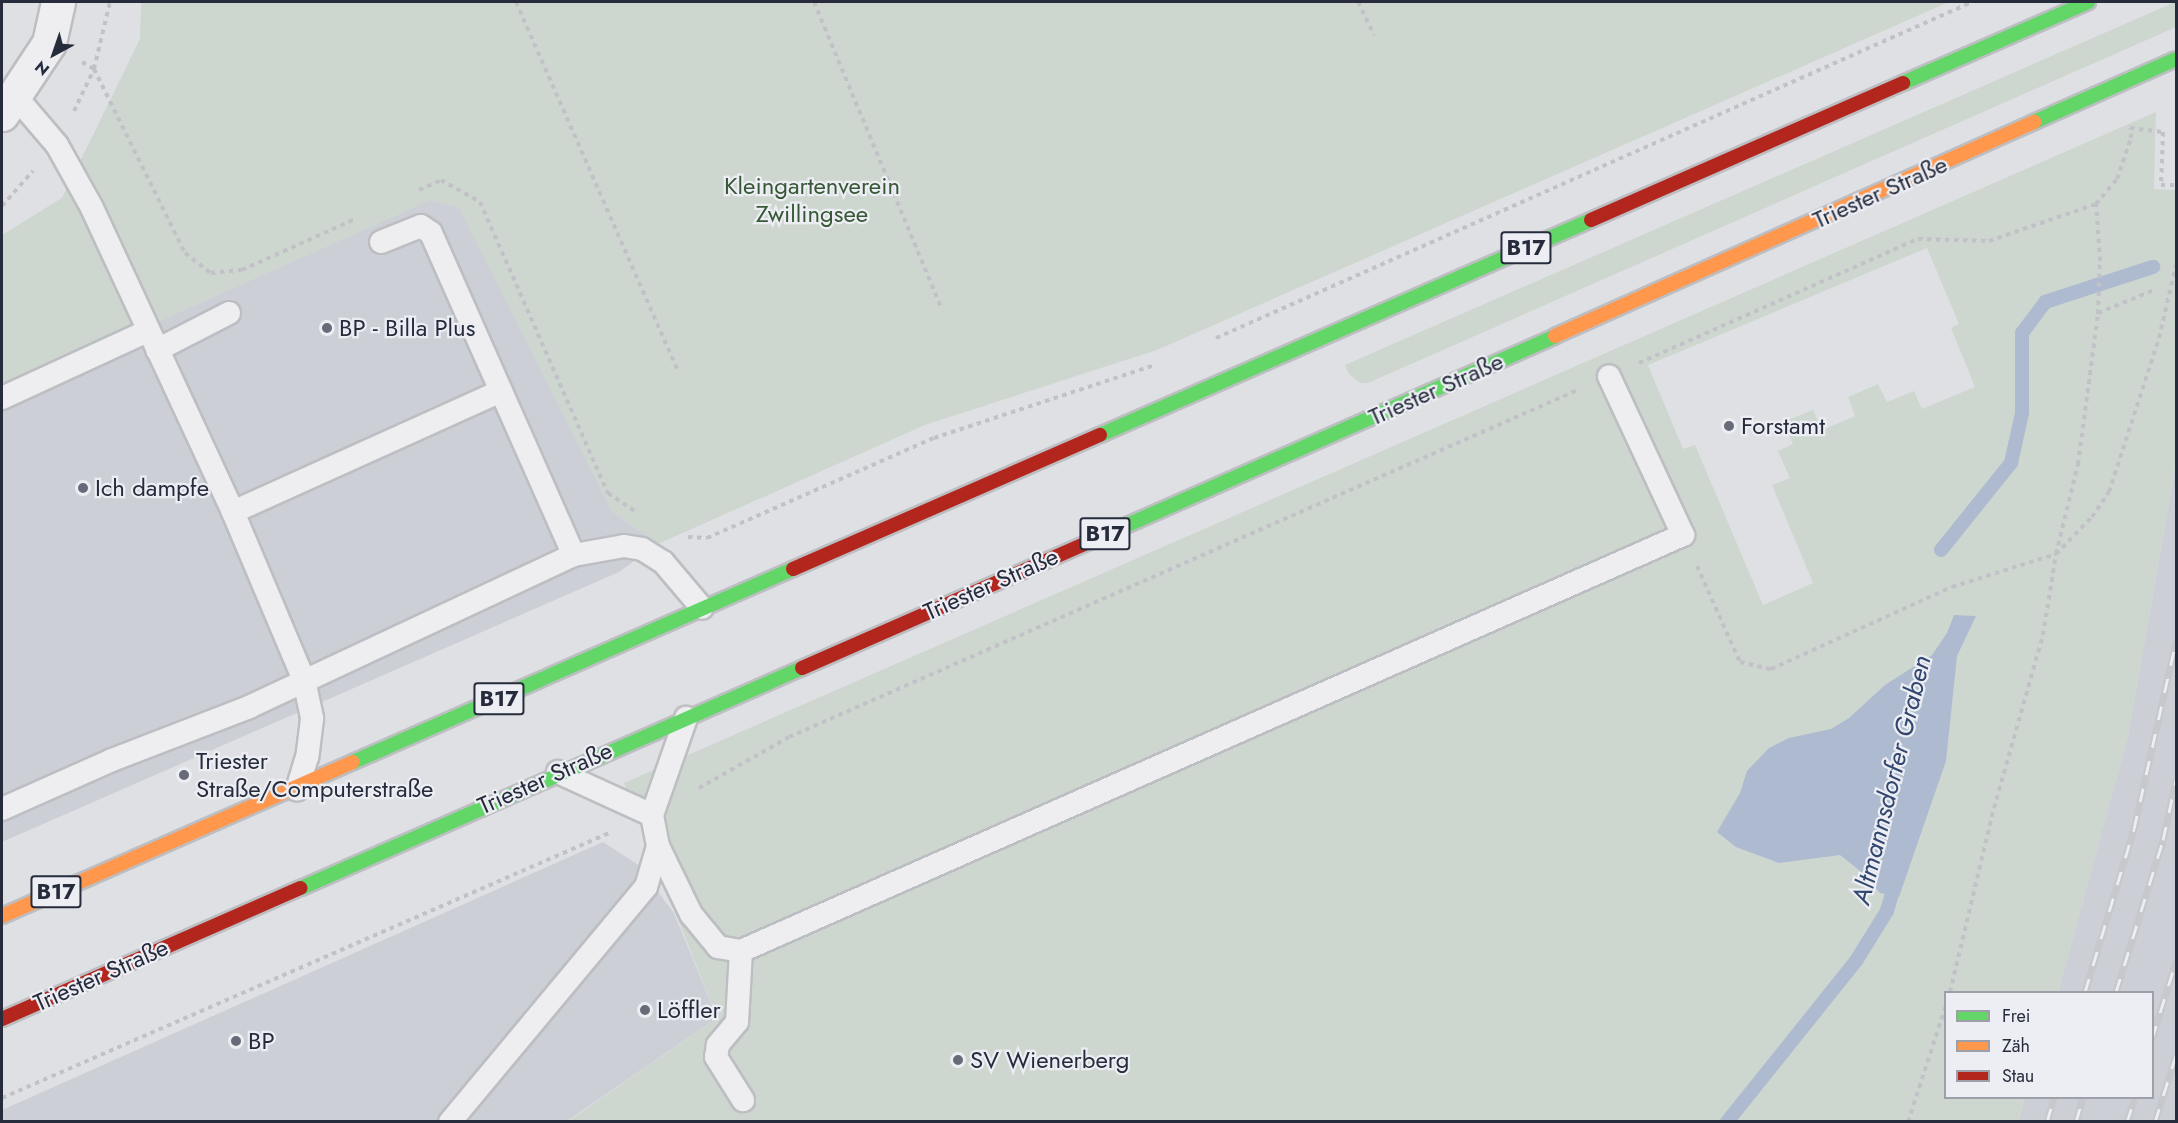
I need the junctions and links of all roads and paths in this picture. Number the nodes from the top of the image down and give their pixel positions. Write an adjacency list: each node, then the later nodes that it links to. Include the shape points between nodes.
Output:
1 (57, 2): 10 (street, via 49,43)
2 (110, 2): 14 (path, via 94,69 185,253 211,273 242,270)
3 (516, 2): 24 (path)
4 (814, 2): 18 (path)
5 (1358, 2): 8 (path)
6 (1972, 2): 22 (path)
7 (2088, 2): 34 (main road, B17)
8 (1374, 35)
9 (2176, 59): 36 (main road, Triester Straße / B17)
10 (9, 105): 21 (lane, via 57,145 92,208)
11 (2176, 184): 13 (path, via 2162,185 2163,132 2130,128 2131,138 2117,179)
12 (410, 194): 29 (path, via 441,180 480,202 608,493)
13 (2096, 204): 20 (path); 25 (path, via 1989,241 1918,239)
14 (357, 218)
15 (381, 242): 26 (lane, via 421,226 431,233)
16 (2176, 265): 32 (path, via 2159,338 2109,492 2092,517)
17 (2154, 290): 20 (path)
18 (941, 307)
19 (229, 313): 21 (lane)
20 (2098, 314): 32 (path, via 2078,464)
21 (152, 340): 27 (lane); 28 (lane)
22 (1210, 340)
23 (1167, 360): 31 (path, via 934,438 707,538)
24 (678, 371)
25 (1609, 376): 30 (lane); 40 (path, via 789,737)
26 (501, 391): 28 (lane); 33 (lane)
27 (2, 398)
28 (233, 512): 35 (lane)
29 (643, 518)
30 (1683, 535): 32 (path, via 1740,662 1771,669 1952,587); 43 (lane)
31 (679, 537)
32 (2056, 554): 44 (path, via 2043,635 1994,808)
33 (574, 555): 34 (lane, via 624,546 642,549 663,562); 35 (lane)
34 (702, 608): 38 (main road, B17)
35 (304, 680): 38 (lane, via 312,719 308,757); 39 (lane)
36 (686, 718): 37 (main road, Triester Straße / B17); 40 (lane)
37 (558, 772): 40 (lane); 46 (main road, Triester Straße / B17)
38 (297, 789): 42 (main road, B17)
39 (2, 809)
40 (652, 815): 41 (lane); 47 (path)
41 (658, 846): 43 (lane, via 691,914 718,947); 49 (lane, via 646,887)
42 (2, 916)
43 (741, 951): 48 (lane, via 737,1022 718,1045 716,1057)
44 (1950, 991)
45 (1944, 1011): 50 (path)
46 (2, 1018)
47 (2, 1098)
48 (743, 1100)
49 (450, 1122)
50 (1908, 1122)

